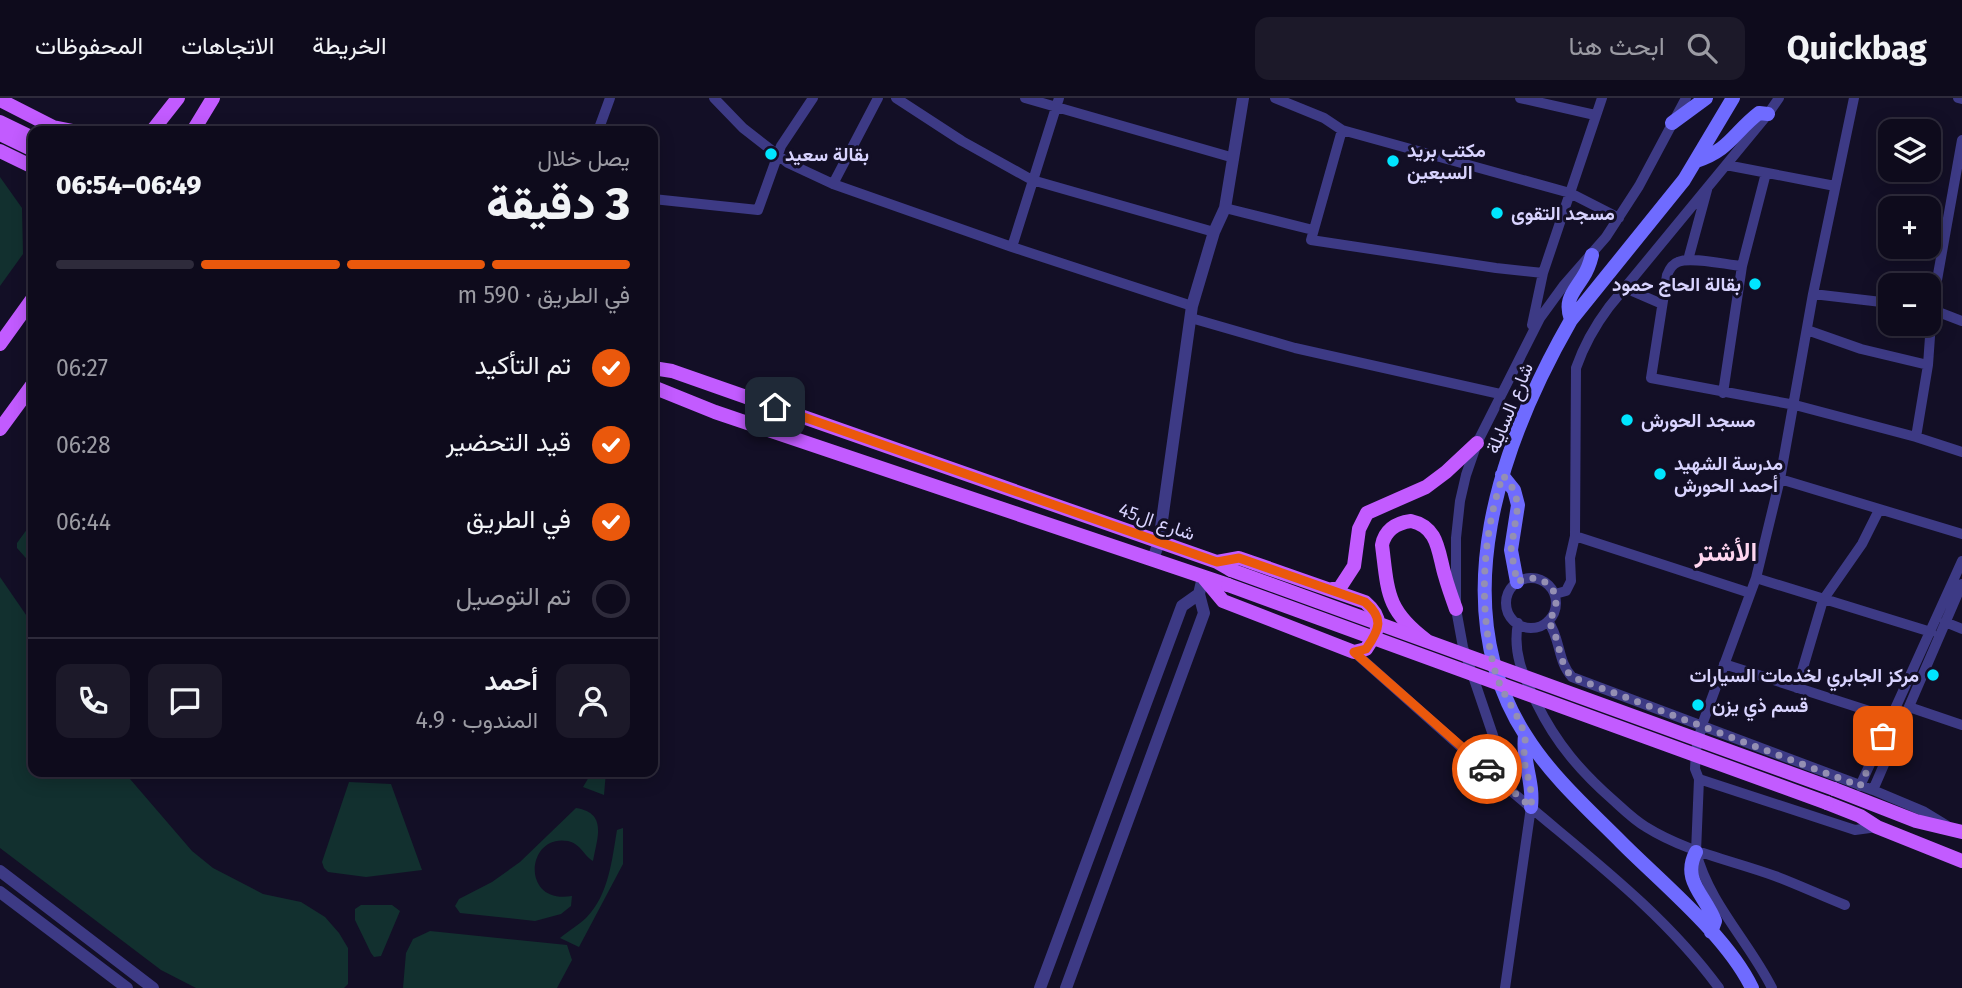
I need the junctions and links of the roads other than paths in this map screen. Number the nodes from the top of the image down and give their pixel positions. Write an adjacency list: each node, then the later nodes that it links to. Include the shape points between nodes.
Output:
1 (178, 98): 26 (main road)
2 (610, 98): 29 (street)
3 (813, 98): 36 (street)
4 (878, 98): 43 (street)
5 (896, 98): 42 (street)
6 (1025, 98): 20 (street)
7 (1242, 98): 37 (street)
8 (1275, 98): 30 (street)
9 (1520, 98): 19 (street)
10 (1602, 98): 22 (street)
11 (1686, 98): 24 (street)
12 (1706, 98): 24 (main road)
13 (1733, 98): 38 (main road, شارع السايلة)
14 (1779, 98): 21 (street)
15 (1854, 98): 44 (street)
16 (717, 99): 36 (street)
17 (0, 100): 25 (main road)
18 (211, 100): 27 (main road); 28 (main road)
19 (1541, 101): 22 (street)
20 (1057, 103): 37 (street); 42 (street)
21 (1769, 114): 38 (main road, via 1759,113 1728,145); 40 (street)
22 (1595, 115): 46 (street)
23 (0, 122): 32 (main road)
24 (1672, 123): 49 (street)
25 (50, 126)
26 (154, 126)
27 (196, 126)
28 (204, 126)
29 (600, 126)
30 (1342, 130): 46 (street); 50 (street)
31 (0, 134): 34 (main road)
32 (28, 136)
33 (1962, 139): 57 (street)
34 (28, 148)
35 (0, 151): 39 (main road)
36 (778, 156): 43 (street); 47 (street, via 758,210)
37 (1234, 158): 48 (street)
38 (1696, 161): 65 (main road, شارع السايلة)
39 (28, 165)
40 (1726, 165): 41 (street); 45 (street)
41 (1766, 173): 44 (street); 55 (street)
42 (1032, 180): 51 (street); 52 (street)
43 (833, 184): 52 (street)
44 (1835, 186): 59 (street)
45 (1708, 187): 54 (street); 58 (street)
46 (1570, 193): 49 (street); 56 (street)
47 (658, 199)
48 (1225, 208): 50 (street); 51 (street)
49 (1619, 218): 53 (street)
50 (1313, 230): 56 (street, via 1311,240)
51 (1214, 232): 63 (street)
52 (1012, 247): 63 (street)
53 (1592, 255): 65 (main road, via 1569,298); 68 (street, via 1557,293)
54 (1688, 260): 55 (street); 61 (street, via 1671,268)
55 (1742, 266): 77 (street)
56 (1543, 273): 68 (street)
57 (1937, 273)
58 (1625, 288): 61 (street); 88 (street, via 1591,331 1576,368)
59 (1813, 295): 60 (street); 67 (street)
60 (1878, 302)
61 (1662, 304): 77 (street, via 1651,378)
62 (28, 305): 70 (main road)
63 (1192, 312): 78 (street, via 1295,348); 89 (street)
64 (1941, 312): 66 (street)
65 (1571, 320): 84 (main road, شارع السايلة, via 1528,409)
66 (1962, 321)
67 (1807, 330): 72 (street); 79 (street)
68 (1530, 336): 78 (street)
69 (1929, 336): 72 (street)
70 (0, 344)
71 (658, 364): 74 (main road)
72 (1928, 365): 81 (street)
73 (658, 369): 74 (main road, شارع ال45)
74 (672, 371): 89 (main road, شارع ال45)
75 (658, 389): 90 (main road, شارع ال45)
76 (28, 391): 80 (main road)
77 (1723, 393): 79 (street)
78 (1500, 394): 82 (street)
79 (1794, 405): 81 (street); 85 (street)
80 (0, 429)
81 (1916, 438): 83 (street)
82 (1477, 443): 98 (main road, via 1426,487 1367,513 1360,523 1350,574 1339,589); 103 (street, via 1460,501)
83 (1962, 452)
84 (1503, 475): 96 (main road, via 1518,505 1511,550); 117 (main road, شارع السايلة, via 1489,529 1486,600 1494,669)
85 (1780, 479): 86 (street); 95 (street)
86 (1879, 510): 87 (street); 102 (street, via 1862,544)
87 (1962, 534)
88 (1575, 536): 99 (street); 101 (street, via 1570,586)
89 (1159, 542): 90 (street); 92 (main road, شارع ال45)
90 (1153, 559): 93 (main road, شارع ال45)
91 (1962, 561): 108 (street)
92 (1217, 562): 94 (main road, شارع ال45); 98 (main road, via 1239,558)
93 (1203, 577): 94 (main road, شارع ال45); 100 (street); 110 (main road, via 1223,601)
94 (1229, 577): 109 (main road, شارع ال45, bridge); 122 (main road, شارع ال45, bridge)
95 (1756, 578): 99 (street); 102 (street)
96 (1517, 582): 101 (street, via 1539,579); 106 (street, via 1506,600)
97 (1962, 584): 105 (street)
98 (1332, 589): 110 (main road, via 1365,602 1379,621 1366,649)
99 (1750, 593): 111 (street)
100 (1199, 594): 136 (street, via 1182,606); 137 (street, via 1204,613)
101 (1555, 594): 104 (street, via 1556,609)
102 (1823, 600): 108 (street); 112 (street)
103 (1456, 609): 109 (main road, bridge, via 1430,530 1411,521 1392,527 1382,545 1391,601 1402,620); 121 (street, via 1463,648)
104 (1548, 621): 106 (street, via 1530,628); 115 (street, via 1572,677)
105 (1945, 622): 107 (street); 113 (street)
106 (1518, 624): 126 (street, via 1514,641 1517,659 1562,748 1589,779 1644,827)
107 (1962, 629)
108 (1931, 632): 114 (street)
109 (1433, 645): 122 (main road, شارع ال45, bridge)
110 (1354, 652): 121 (street)
111 (1724, 664): 112 (street); 115 (street)
112 (1797, 688): 114 (street)
113 (1909, 707): 116 (street); 120 (street)
114 (1891, 718): 119 (street)
115 (1702, 724): 118 (street, via 1696,750); 119 (street)
116 (1962, 725)
117 (1525, 735): 123 (main road); 131 (main road, شارع السايلة, via 1576,797)
118 (1699, 779): 124 (street, via 1855,830); 126 (street)
119 (1860, 786): 120 (street)
120 (1873, 790): 125 (street)
121 (1512, 791): 123 (street)
122 (1830, 796): 124 (main road, شارع ال45); 125 (main road, شارع ال45)
123 (1531, 807): 138 (street); 139 (street, via 1635,897)
124 (1877, 827): 127 (main road, شارع ال45)
125 (1956, 830)
126 (1696, 852): 130 (street, via 1776,876); 131 (main road, via 1689,873 1716,921); 141 (street, via 1727,919)
127 (1962, 861)
128 (0, 871): 132 (street)
129 (0, 892): 133 (street)
130 (1844, 905)
131 (1711, 932): 140 (main road, شارع السايلة, via 1730,952)
132 (117, 961): 133 (street); 135 (street)
133 (107, 973): 134 (street)
134 (127, 988)
135 (153, 988)
136 (1040, 988)
137 (1066, 988)
138 (1505, 988)
139 (1718, 988)
140 (1752, 988)
141 (1772, 988)

